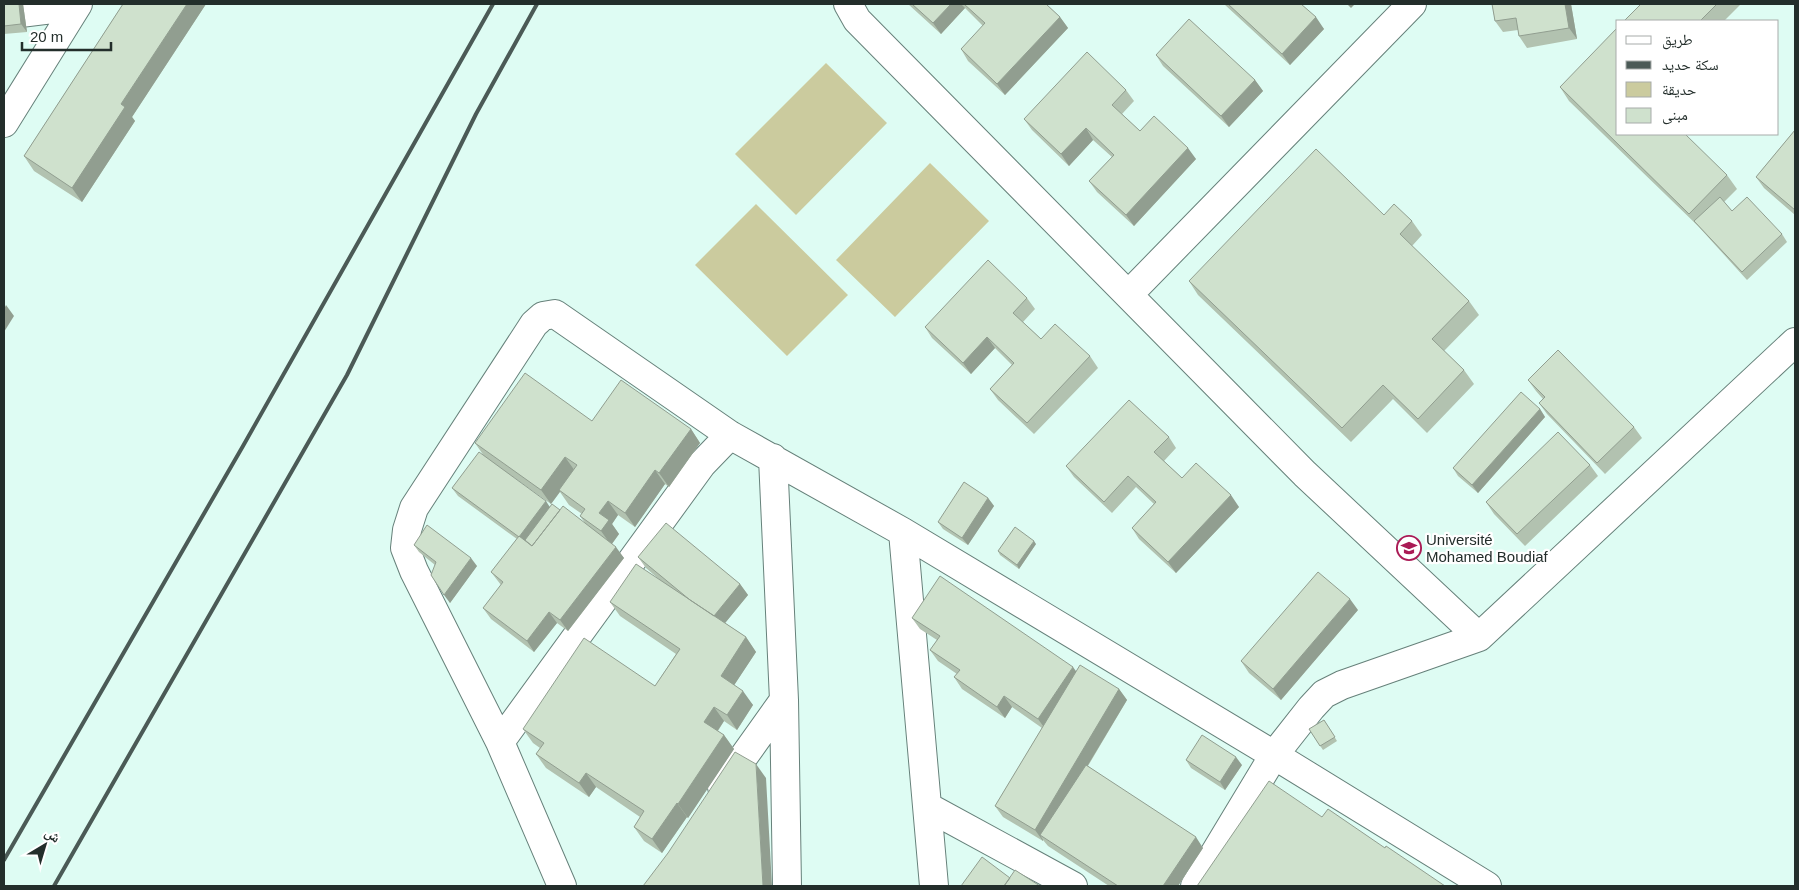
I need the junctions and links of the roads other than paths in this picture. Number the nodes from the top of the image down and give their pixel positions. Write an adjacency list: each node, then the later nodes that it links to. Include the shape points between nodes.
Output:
1 (848, 4): 6 (street, via 857,20)
2 (1412, 4): 6 (street)
3 (78, 5): 4 (street); 5 (street)
4 (4, 15)
5 (4, 123)
6 (1129, 294): 11 (street, via 1305,474)
7 (1795, 342): 11 (street)
8 (730, 435): 9 (street); 13 (street, via 702,464); 13 (street, via 555,314 543,316 534,324 414,508 406,530 405,548 414,571)
9 (773, 458): 10 (street); 12 (street)
10 (903, 532): 14 (street); 16 (street)
11 (1479, 637): 14 (street, via 1324,694)
12 (784, 700): 15 (street); 18 (street)
13 (500, 742): 17 (street)
14 (1274, 755): 21 (street); 22 (street)
15 (709, 806)
16 (928, 807): 19 (street); 20 (street)
17 (562, 886)
18 (787, 886)
19 (934, 886)
20 (1073, 886)
21 (1195, 886)
22 (1487, 886)

